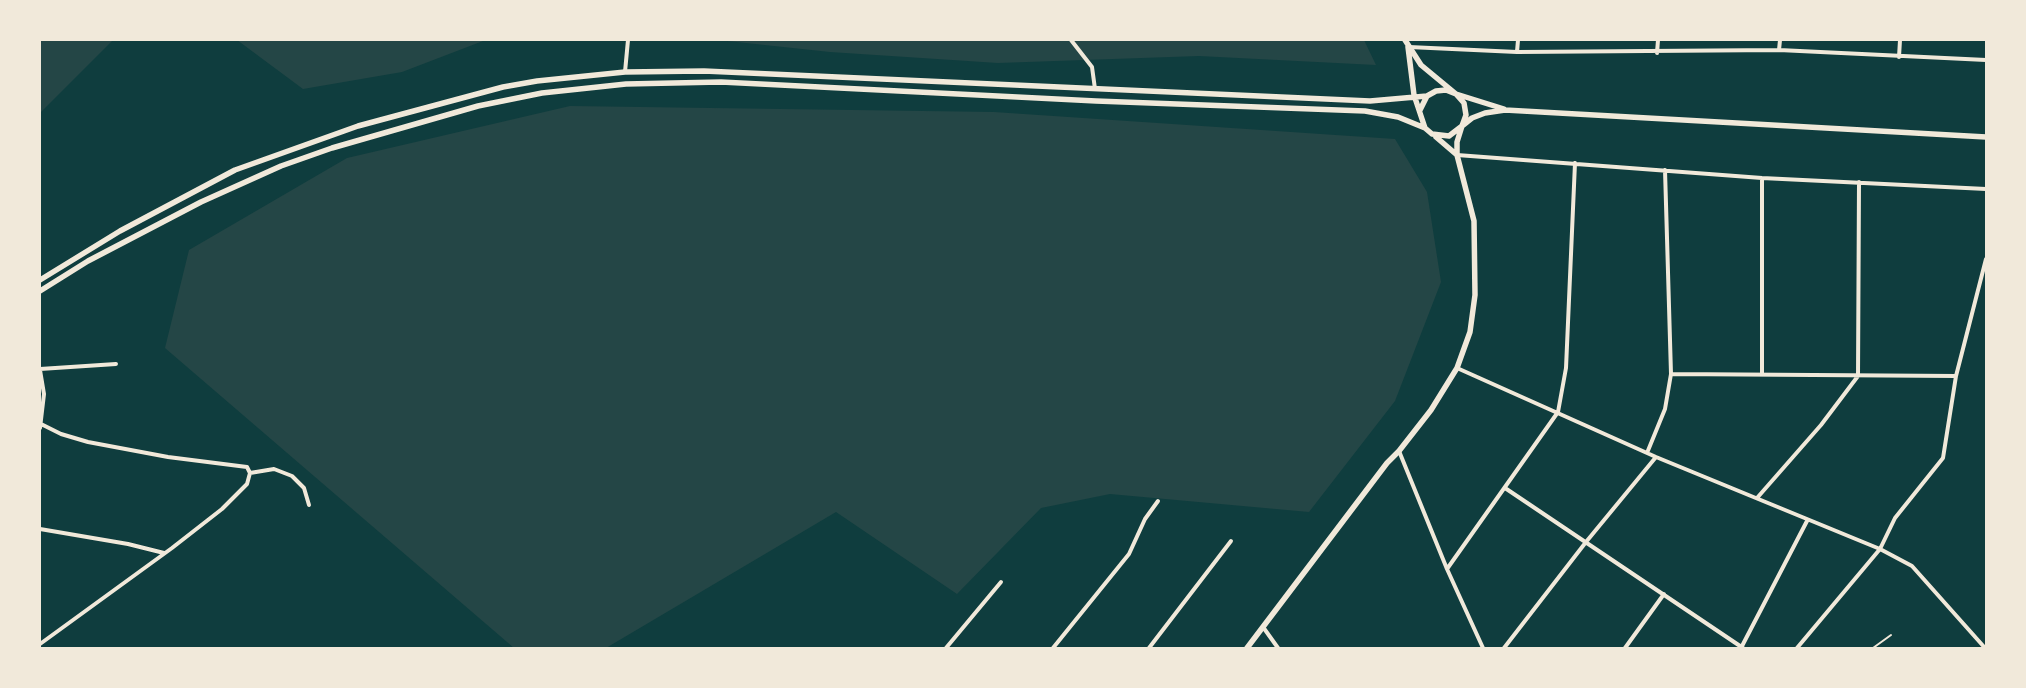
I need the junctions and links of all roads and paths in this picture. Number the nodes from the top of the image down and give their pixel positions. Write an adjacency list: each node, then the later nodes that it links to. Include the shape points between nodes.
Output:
1 (628, 40): 14 (street)
2 (1071, 40): 15 (street, via 1092,66)
3 (1405, 40): 8 (main road)
4 (1518, 40): 10 (street)
5 (1658, 40): 11 (street)
6 (1780, 40): 9 (street)
7 (1900, 40): 12 (street)
8 (1408, 47): 10 (street); 16 (main road, via 1421,65); 17 (main road)
9 (1779, 50): 11 (street); 12 (street)
10 (1517, 52): 11 (street)
11 (1657, 53)
12 (1899, 57): 13 (street)
13 (1986, 60)
14 (625, 72): 15 (main road, via 806,74); 32 (main road, via 503,87 358,126 297,147 235,170 120,231)
15 (1095, 89): 17 (main road, via 1370,101)
16 (1456, 94): 18 (main road, via 1446,90); 20 (main road); 21 (main road, via 1464,103 1466,115)
17 (1414, 96): 18 (main road); 19 (main road)
18 (1427, 96): 19 (main road)
19 (1420, 110): 22 (main road, via 1420,120)
20 (1505, 110): 21 (main road, via 1485,113); 24 (main road)
21 (1462, 126): 23 (main road, via 1449,136); 25 (main road, via 1457,142)
22 (1425, 128): 23 (main road); 33 (main road, via 1398,117 1356,111 721,82 626,84 542,93 478,106 281,166 200,202 88,261)
23 (1432, 134): 25 (main road)
24 (1986, 137)
25 (1458, 155): 26 (street); 35 (main road, via 1474,221 1475,295 1470,332)
26 (1575, 163): 27 (street); 41 (street, via 1566,368)
27 (1665, 170): 28 (street); 38 (street)
28 (1762, 178): 29 (street); 37 (street)
29 (1859, 182): 30 (street); 39 (street)
30 (1986, 189)
31 (1986, 259): 40 (street)
32 (40, 280)
33 (40, 291)
34 (116, 364): 36 (street)
35 (1457, 368): 41 (street); 43 (main road, via 1432,410)
36 (40, 370): 42 (street, via 44,394)
37 (1762, 373): 38 (street); 39 (street)
38 (1671, 374): 44 (street, via 1665,409)
39 (1858, 376): 40 (street); 48 (street, via 1821,425)
40 (1956, 376): 55 (street, via 1943,458 1896,518)
41 (1558, 412): 44 (street); 47 (street)
42 (40, 426): 46 (street, via 88,442 247,467)
43 (1400, 452): 57 (street); 60 (main road, via 1387,463)
44 (1647, 453): 45 (street)
45 (1656, 457): 48 (street); 54 (street)
46 (250, 473): 50 (street, via 274,469 292,476 304,488); 56 (street, via 248,484)
47 (1505, 488): 54 (street); 57 (street)
48 (1757, 498): 51 (street)
49 (1158, 501): 65 (street, via 1145,519 1129,554)
50 (309, 505)
51 (1807, 521): 55 (street); 63 (street)
52 (40, 529): 56 (street)
53 (1231, 541): 66 (street)
54 (1586, 542): 59 (street); 70 (street)
55 (1880, 549): 72 (street); 74 (street, via 1912,566)
56 (164, 553): 62 (street)
57 (1447, 569): 69 (street)
58 (1000, 582): 64 (street)
59 (1664, 594): 63 (street); 71 (street)
60 (1263, 627): 67 (main road); 68 (street)
61 (1891, 635): 73 (lane)
62 (40, 644)
63 (1742, 647)
64 (946, 648)
65 (1053, 648)
66 (1149, 648)
67 (1247, 648)
68 (1278, 648)
69 (1483, 648)
70 (1504, 648)
71 (1625, 648)
72 (1797, 648)
73 (1874, 648)
74 (1985, 648)

